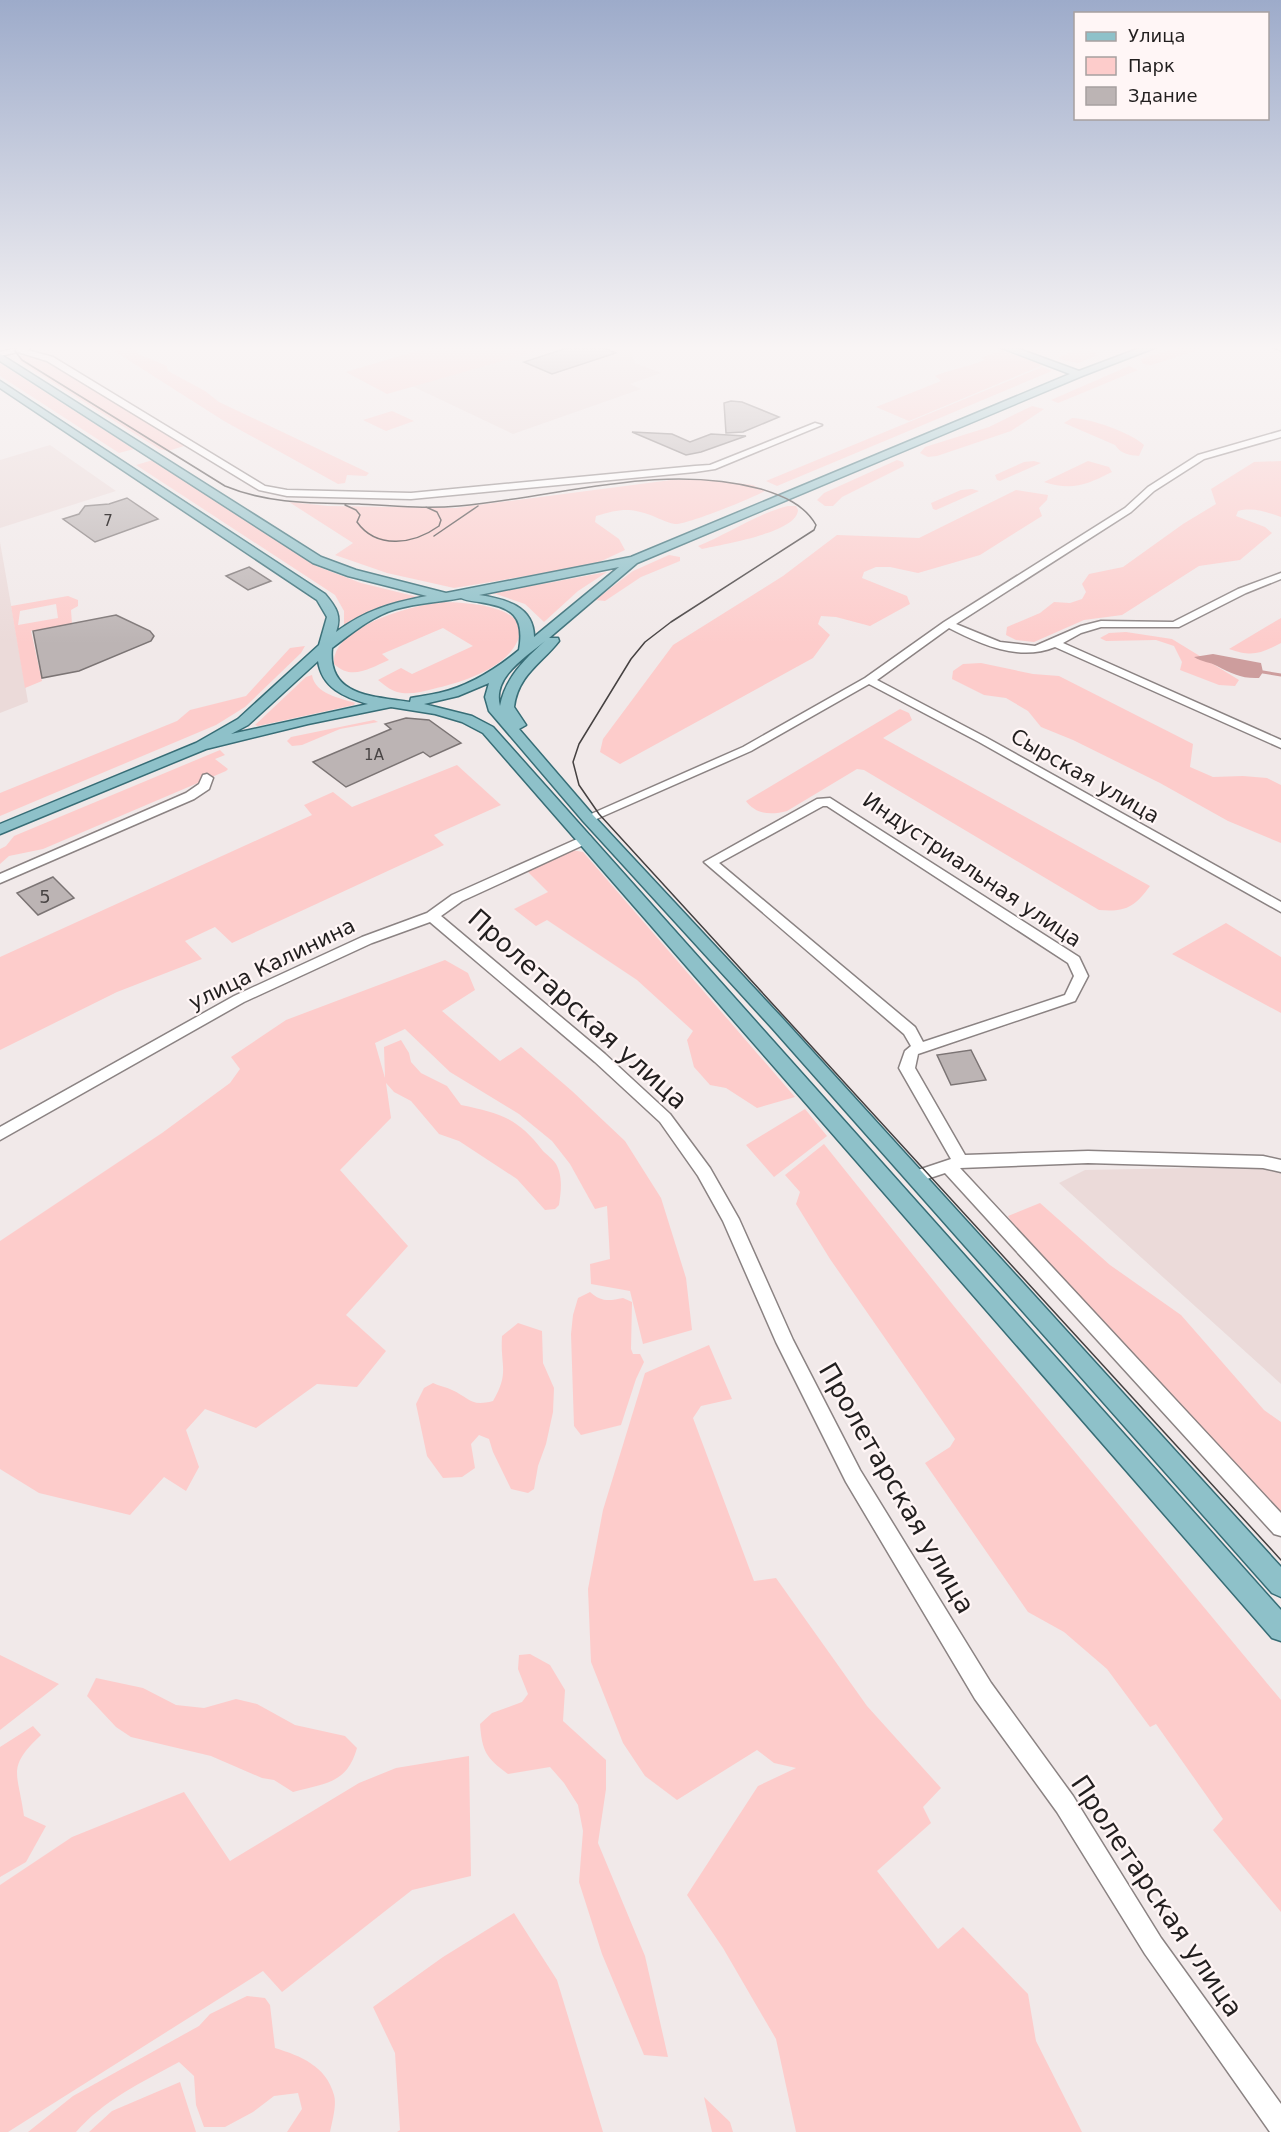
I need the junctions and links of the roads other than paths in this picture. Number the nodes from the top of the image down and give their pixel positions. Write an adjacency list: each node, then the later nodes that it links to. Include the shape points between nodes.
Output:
1 (93, 444): 8 (main road)
2 (139, 444): 7 (main road)
3 (191, 444): 4 (street, via 262,488 287,493 428,495 695,470)
4 (769, 444)
5 (910, 444): 9 (main road)
6 (1245, 444): 13 (street, via 1201,457 1128,510)
7 (145, 448): 8 (main road, via 132,456); 11 (main road, via 317,560)
8 (111, 456): 15 (main road, via 321,597 333,615 332,632)
9 (634, 560): 11 (main road); 12 (main road)
10 (1281, 576): 14 (street, via 1175,625 1099,624 1075,630)
11 (446, 597): 15 (main road, via 392,606 344,631); 16 (main road, via 481,600 516,610 530,628)
12 (584, 602): 16 (main road); 22 (main road, via 582,613 515,679 508,696 507,707 513,719 540,749)
13 (948, 624): 14 (street, via 982,641 1010,647 1034,649); 18 (street)
14 (1054, 643): 20 (street)
15 (325, 647): 19 (main road, via 325,669 334,685 358,697); 21 (main road, via 243,722)
16 (525, 650): 17 (main road)
17 (509, 665): 19 (main road, via 460,692); 22 (main road, via 494,684 492,704)
18 (868, 680): 24 (street, via 747,749); 28 (street, Сырская улица, via 983,740)
19 (391, 703): 21 (main road); 26 (main road, via 452,714 488,730)
20 (1281, 744)
21 (201, 746): 25 (main road)
22 (537, 757): 24 (main road)
23 (207, 778): 27 (street, via 205,786 190,796)
24 (588, 818): 34 (main road)
25 (0, 829)
26 (578, 843): 29 (street, улица Калинина, via 457,898); 37 (main road)
27 (0, 879)
28 (1281, 908)
29 (432, 916): 31 (street, улица Калинина, via 367,940 239,999); 38 (street, Пролетарская улица, via 665,1118 704,1172 859,1486 983,1691 1065,1804 1154,1946)
30 (919, 1048): 30 (street, Индустриальная улица, via 910,1031 710,862 820,802 830,802 1074,960 1081,976 1070,998); 32 (street, via 912,1051 907,1068)
31 (0, 1134)
32 (955, 1164): 33 (street, via 1088,1157 1263,1162); 34 (street); 35 (street)
33 (1281, 1166)
34 (915, 1177): 36 (main road)
35 (1281, 1527)
36 (1281, 1585)
37 (1281, 1629)
38 (1281, 2126)

